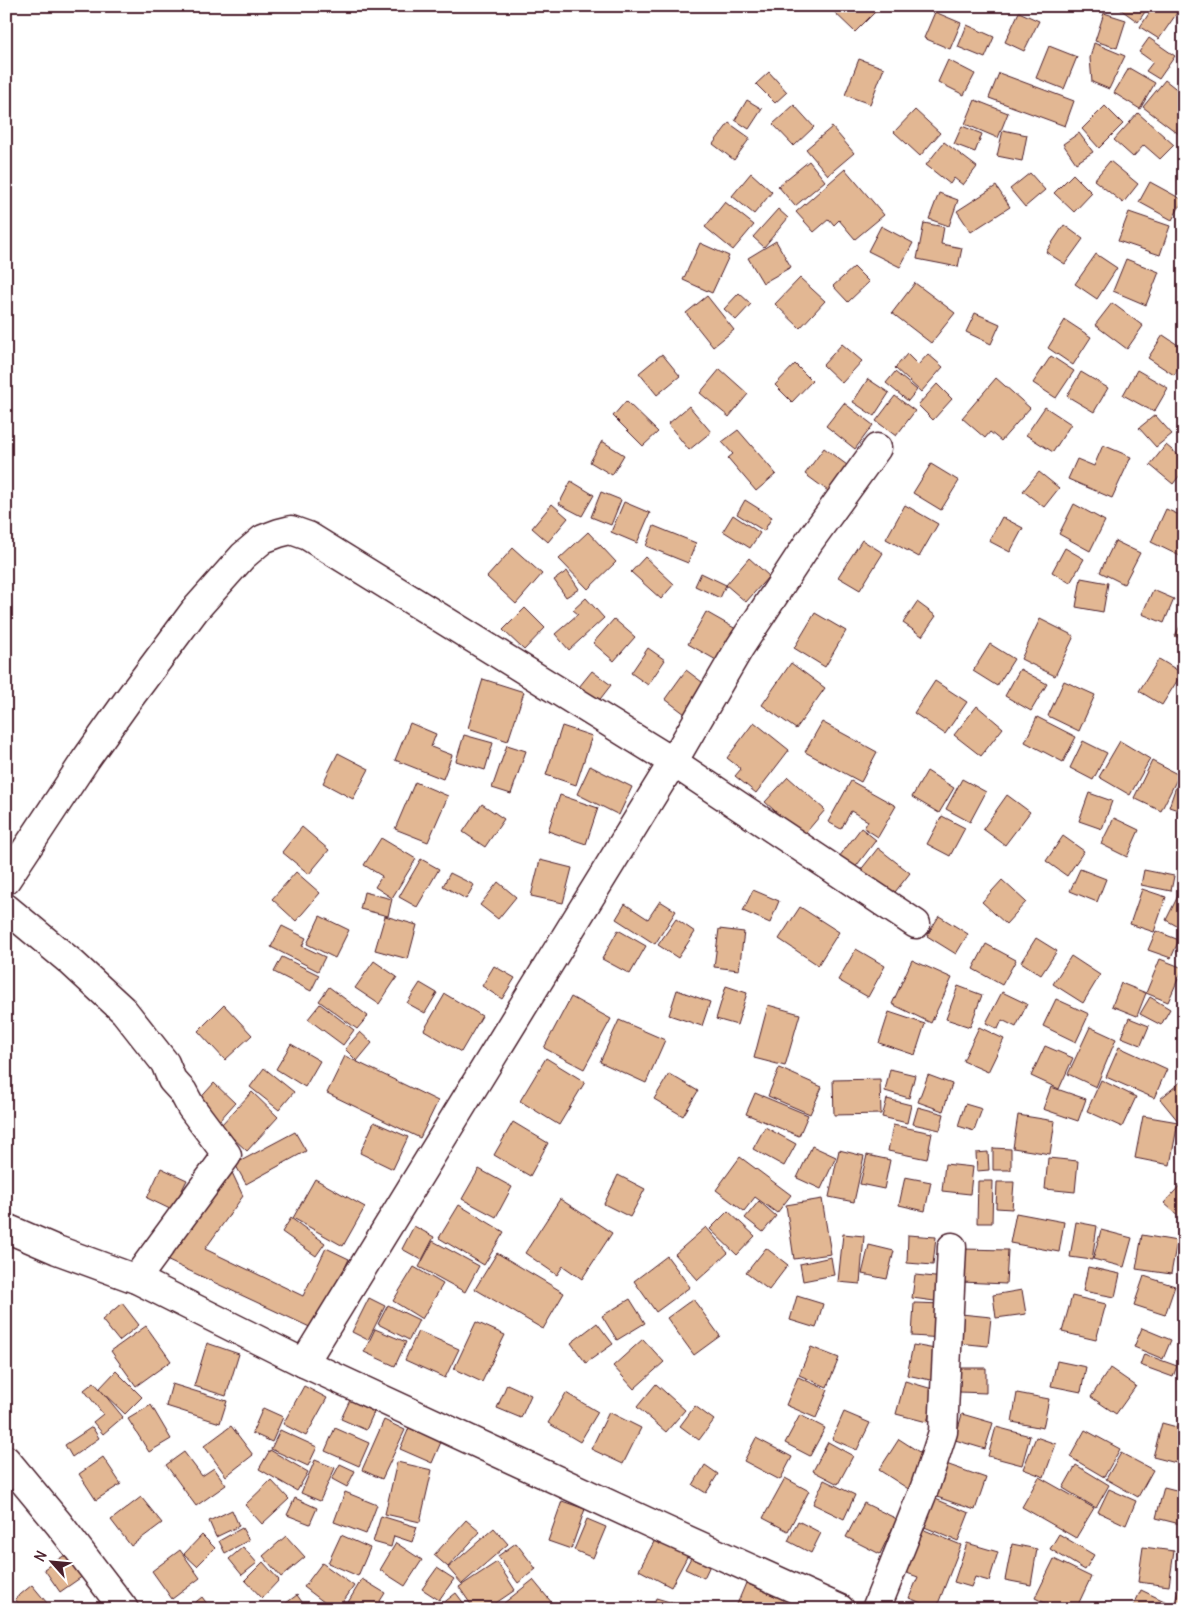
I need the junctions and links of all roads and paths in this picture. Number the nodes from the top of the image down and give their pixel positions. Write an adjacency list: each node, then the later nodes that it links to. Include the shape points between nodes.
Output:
1 (876, 448): 2 (street, via 740,647)
2 (673, 762): 3 (street, via 308,536 291,530 279,532 263,539 243,556 195,610 86,759); 5 (street); 9 (street)
3 (6, 880)
4 (6, 908): 8 (street, via 124,1012 165,1063 172,1080 227,1155)
5 (916, 924)
6 (6, 1228): 8 (street)
7 (952, 1247): 13 (street, via 944,1432)
8 (136, 1279): 9 (street)
9 (304, 1363): 12 (street)
10 (6, 1460): 11 (street)
11 (124, 1609)
12 (840, 1609)
13 (876, 1609)

